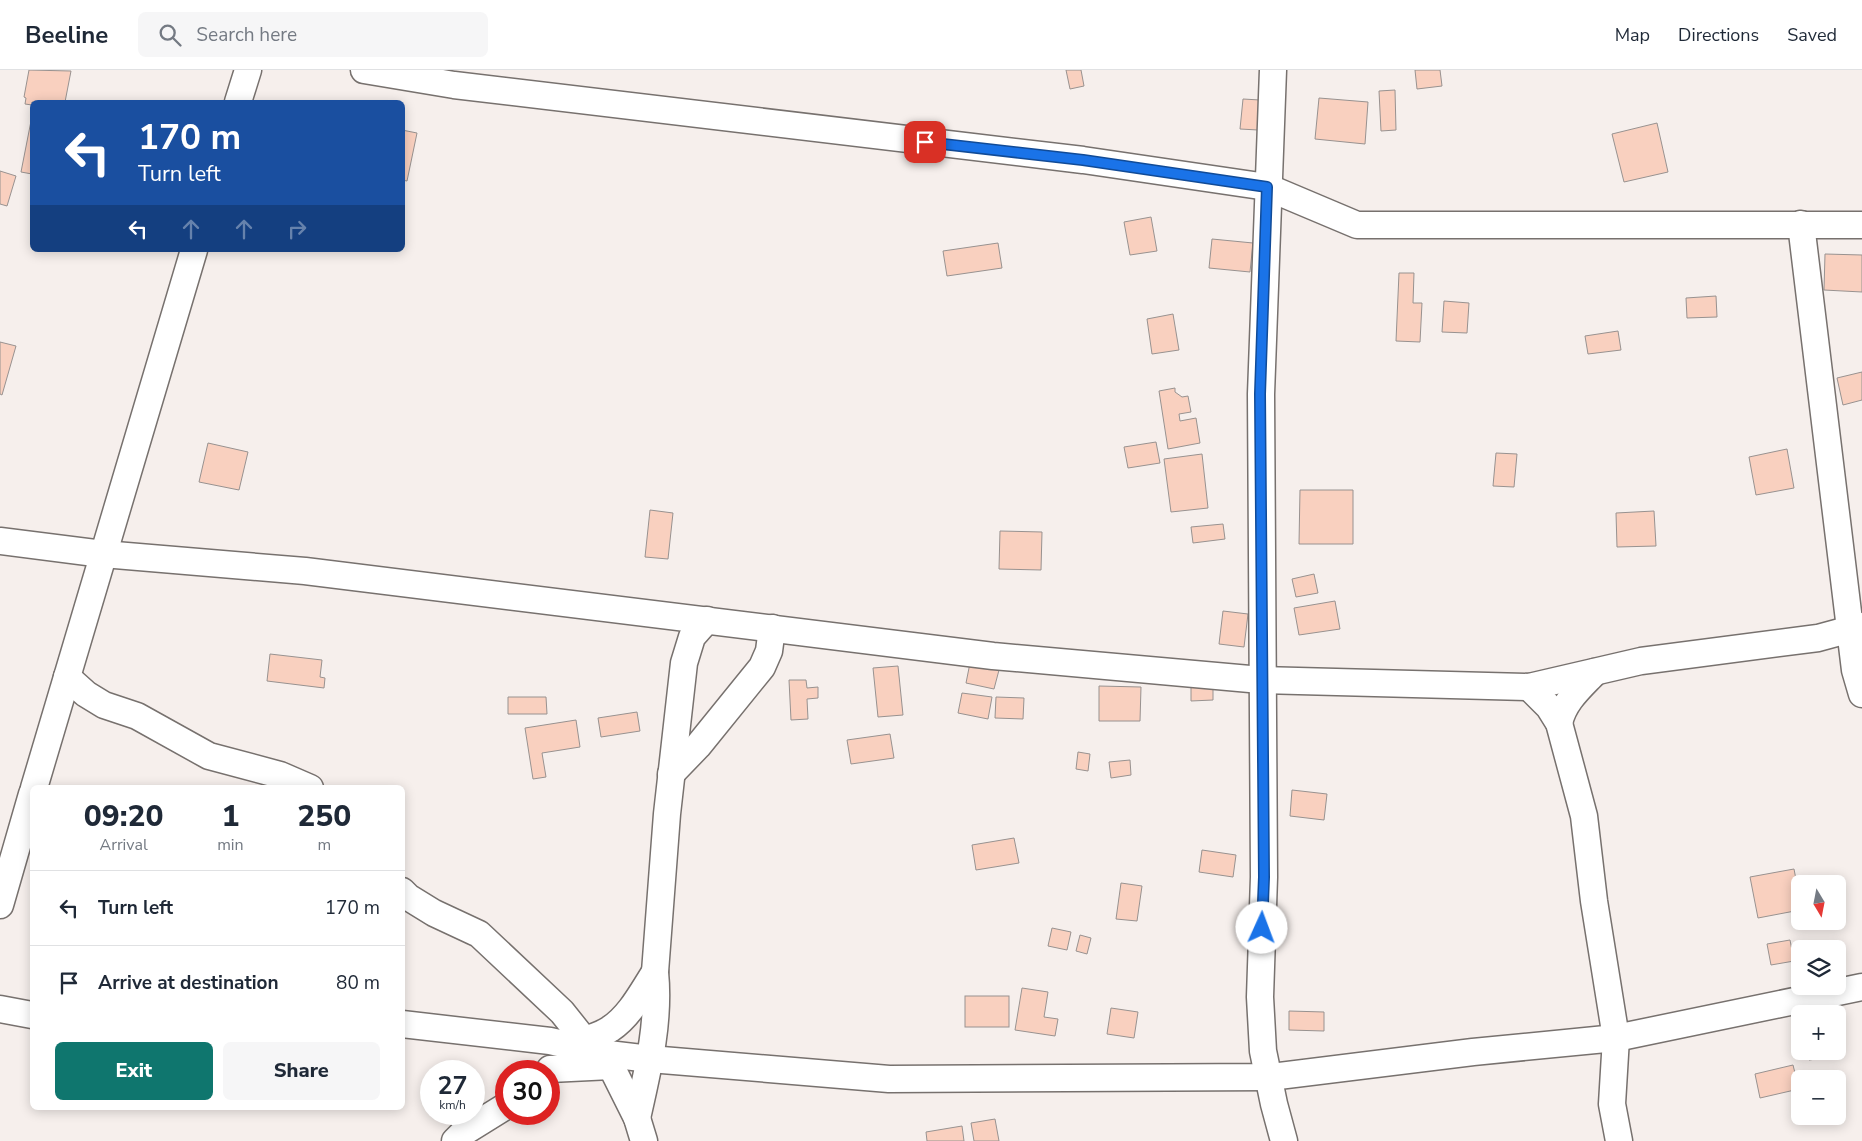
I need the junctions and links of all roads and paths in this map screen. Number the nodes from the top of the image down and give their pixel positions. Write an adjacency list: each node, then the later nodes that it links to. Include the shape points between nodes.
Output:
1 (364, 70): 3 (street, via 454,85 1083,160)
2 (1273, 70): 3 (street)
3 (1267, 187): 4 (street, via 1357,225); 14 (street, via 1260,394)
4 (1801, 224): 5 (street); 10 (street)
5 (1862, 225)
6 (193, 252): 8 (street)
7 (0, 542): 8 (street)
8 (103, 554): 9 (street, via 305,571); 13 (street)
9 (707, 620): 11 (street); 18 (street, via 692,638 684,663)
10 (1857, 627): 12 (street, via 1818,638 1641,661); 16 (street, via 1855,670)
11 (772, 628): 14 (street, via 993,656); 18 (street, via 769,651 762,667)
12 (1595, 672): 15 (street); 17 (street, via 1562,709)
13 (67, 677): 19 (street); 20 (street, via 86,694 137,716 209,756 280,775)
14 (1261, 680): 15 (street); 34 (street, via 1264,877 1260,996 1263,1051)
15 (1529, 687): 17 (street)
16 (1862, 694)
17 (1560, 723): 29 (street, via 1584,816)
18 (671, 774): 24 (street)
19 (35, 785)
20 (303, 785)
21 (30, 801): 23 (street)
22 (405, 894): 30 (street, via 434,913 479,934 562,1012)
23 (0, 905)
24 (655, 972): 30 (street); 31 (street, via 657,995)
25 (1862, 987): 29 (street)
26 (0, 1009): 27 (street)
27 (30, 1015)
28 (405, 1024): 30 (street, via 550,1041)
29 (1616, 1038): 34 (street); 39 (street, via 1612,1104)
30 (595, 1052): 31 (street); 32 (street); 33 (street); 36 (street)
31 (650, 1060): 34 (street, via 889,1079); 36 (street)
32 (560, 1066)
33 (560, 1066)
34 (1270, 1077): 38 (street)
35 (495, 1113): 37 (street)
36 (640, 1130)
37 (454, 1141)
38 (1284, 1141)
39 (1619, 1141)

